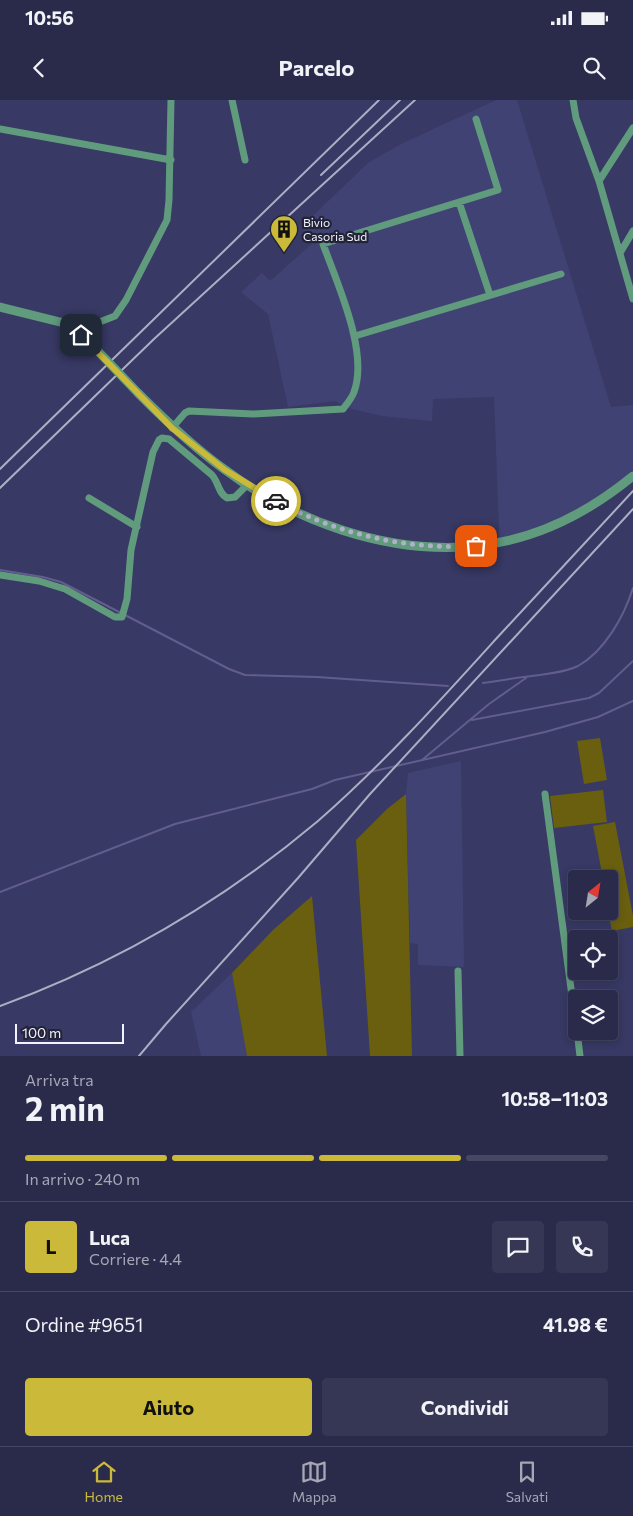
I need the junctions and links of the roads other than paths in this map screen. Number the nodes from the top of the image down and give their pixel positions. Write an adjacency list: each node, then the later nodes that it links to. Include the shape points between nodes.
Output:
1 (171, 100): 7 (street)
2 (232, 100): 8 (street)
3 (573, 100): 9 (street, via 576,118)
4 (476, 119): 10 (street, via 498,190)
5 (0, 128): 7 (street)
6 (633, 128): 9 (street)
7 (170, 160): 17 (street, via 167,220 126,300 115,316 97,323)
8 (245, 160)
9 (599, 181): 12 (street)
10 (459, 202): 14 (street); 18 (street, via 323,244)
11 (633, 231): 12 (street)
12 (620, 253): 15 (street)
13 (561, 274): 14 (street)
14 (490, 295): 18 (street)
15 (633, 299)
16 (0, 308): 17 (street)
17 (68, 324): 19 (street, bridge)
18 (355, 336): 19 (street, via 359,367 354,393 343,409 253,414 189,411)
19 (172, 428): 21 (street)
20 (633, 476): 21 (street, via 610,495 561,522 498,543 455,547 405,545 369,538 300,514)
21 (247, 485): 23 (street, via 235,497 227,498 212,475 169,439 162,438 153,452)
22 (89, 498): 23 (street)
23 (137, 527): 24 (street, via 123,614 115,616 59,587)
24 (0, 575)
25 (545, 794): 27 (street)
26 (458, 971): 29 (street)
27 (571, 990)
28 (578, 1040): 30 (street)
29 (460, 1056)
30 (580, 1056)

